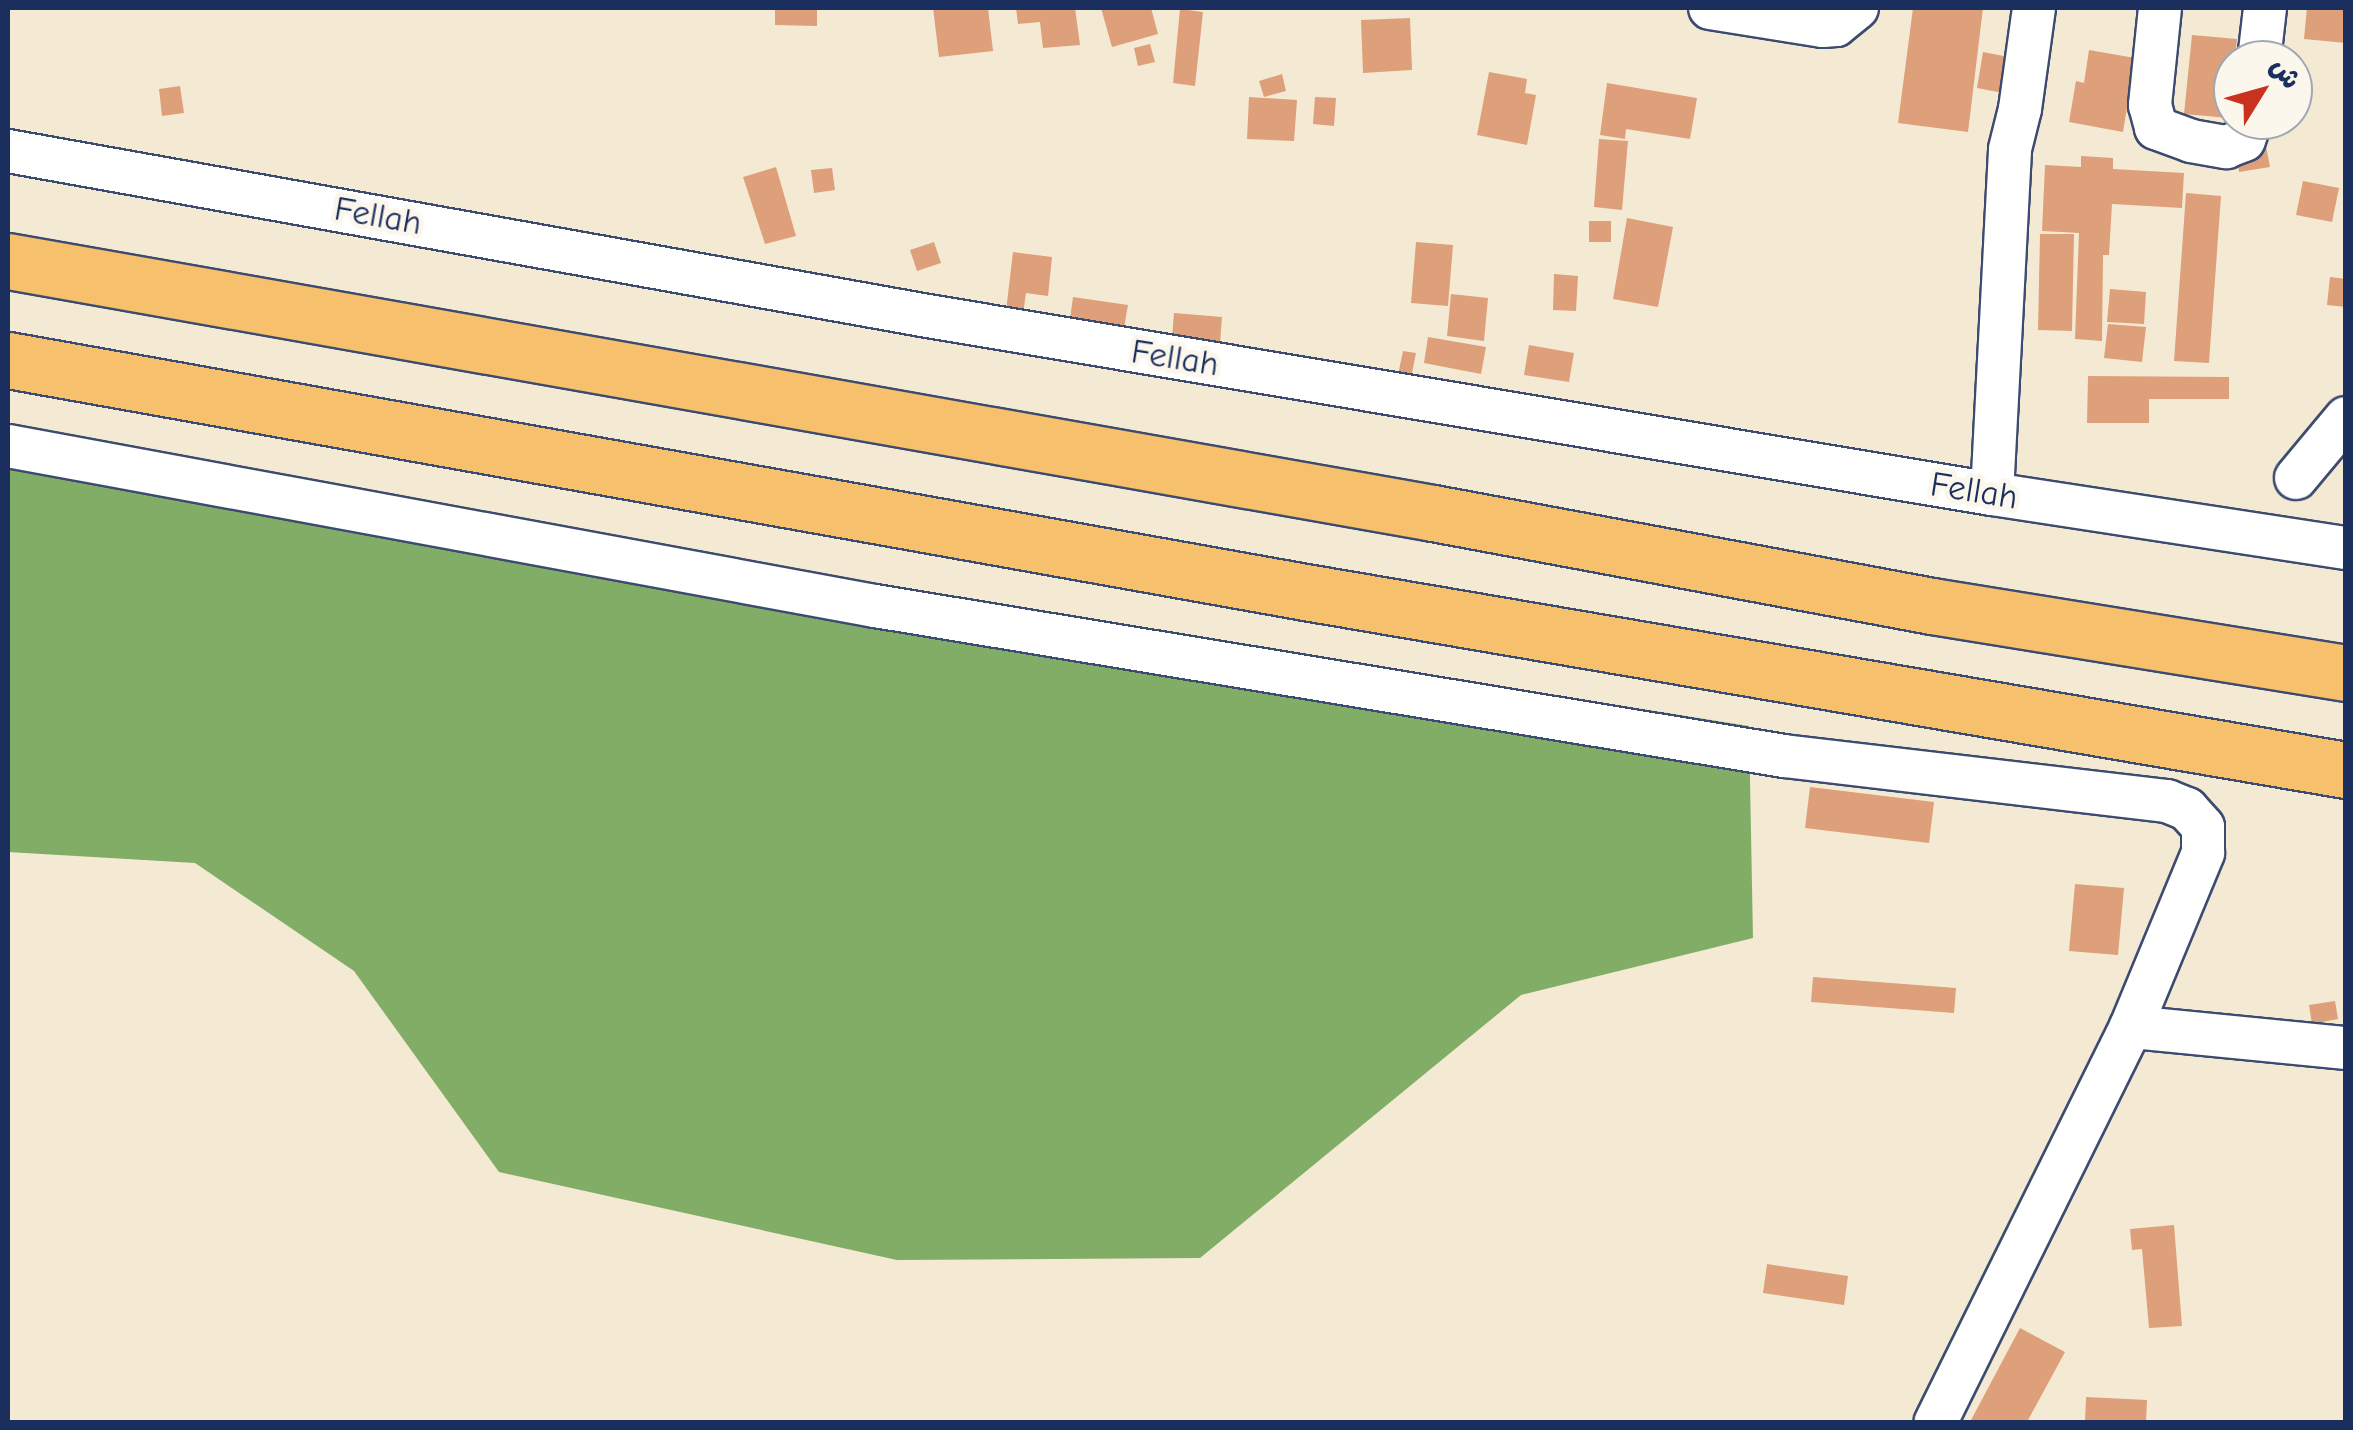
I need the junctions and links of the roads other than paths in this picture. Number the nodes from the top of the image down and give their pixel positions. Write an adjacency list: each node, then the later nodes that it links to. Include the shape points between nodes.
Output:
1 (1710, 8): 2 (street, via 1823,26 1836,25)
2 (1856, 8)
3 (2034, 8): 14 (street, via 2010,149)
4 (2160, 8): 7 (street, via 2150,105 2156,128 2226,146)
5 (2265, 8): 6 (street)
6 (2261, 40)
7 (2244, 140)
8 (8, 151): 14 (street, Fellah, via 922,315)
9 (8, 261): 16 (highway, via 1932,606)
10 (8, 360): 17 (highway)
11 (2346, 418): 13 (street)
12 (8, 446): 18 (street, via 875,606 1784,756 2178,804 2203,827 2204,853)
13 (2296, 478)
14 (1992, 494): 15 (street, Fellah)
15 (2346, 548)
16 (2346, 673)
17 (2346, 770)
18 (2131, 1026): 19 (street); 20 (street)
19 (2346, 1048)
20 (1936, 1422)

